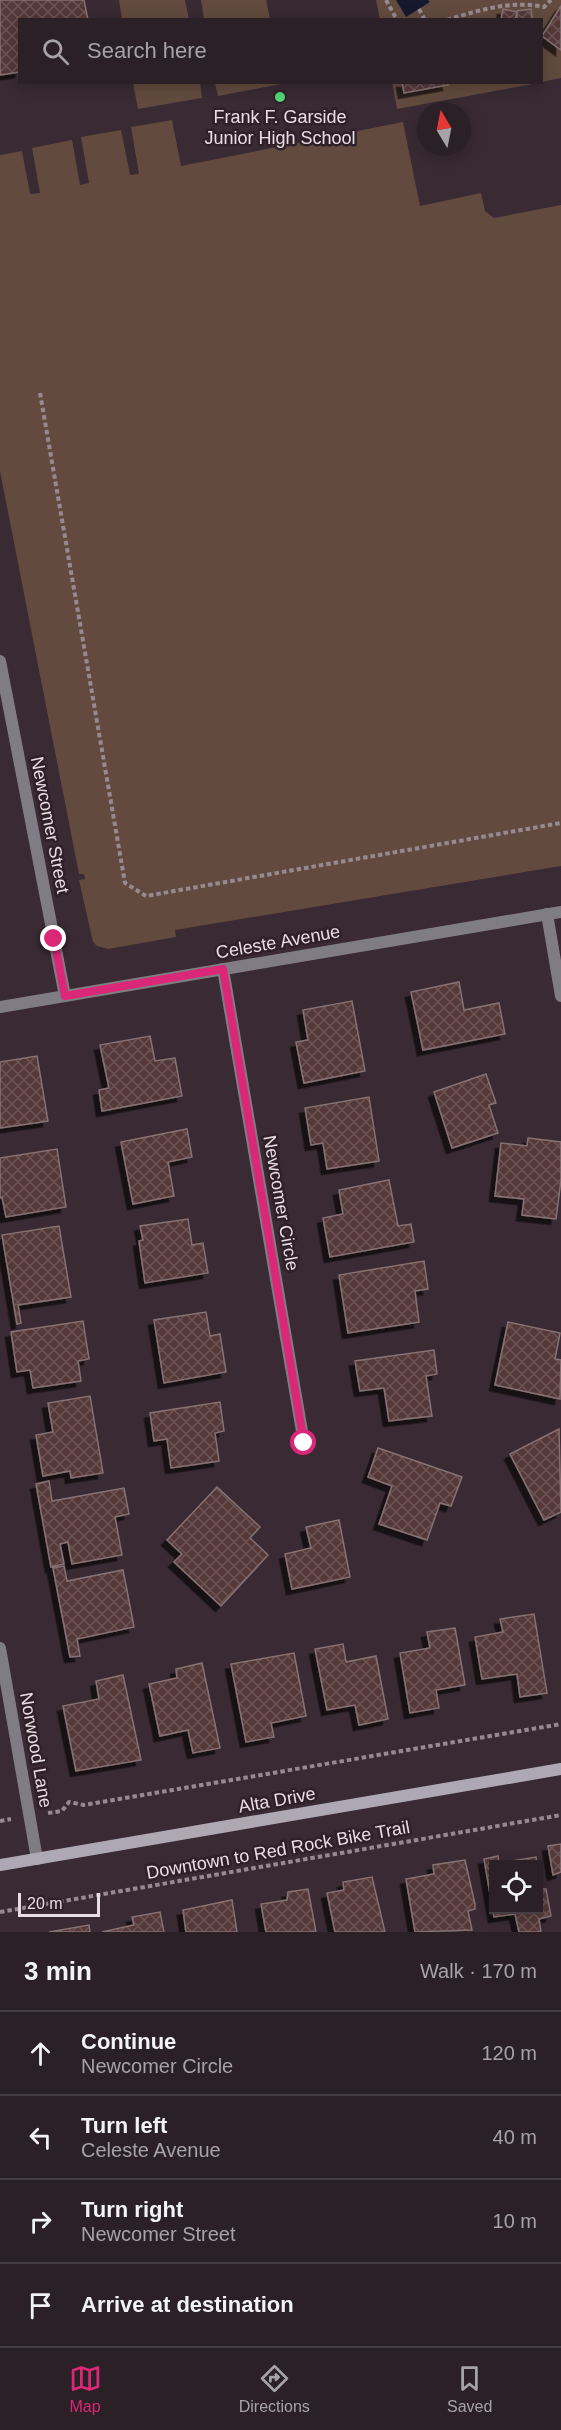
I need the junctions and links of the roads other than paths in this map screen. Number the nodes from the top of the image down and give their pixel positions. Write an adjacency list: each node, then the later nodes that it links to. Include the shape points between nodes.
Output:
1 (0, 662): 5 (street, Newcomer Street)
2 (561, 912): 3 (street, Celeste Avenue)
3 (547, 914): 4 (street, Celeste Avenue); 6 (street)
4 (223, 969): 5 (street, Celeste Avenue); 8 (street, Newcomer Circle)
5 (65, 996): 7 (street, Celeste Avenue)
6 (561, 996)
7 (0, 1007)
8 (304, 1443)
9 (0, 1648): 11 (street, Norwood Lane)
10 (561, 1769): 11 (main road, Alta Drive)
11 (37, 1859): 12 (main road, Alta Drive)
12 (0, 1865)

